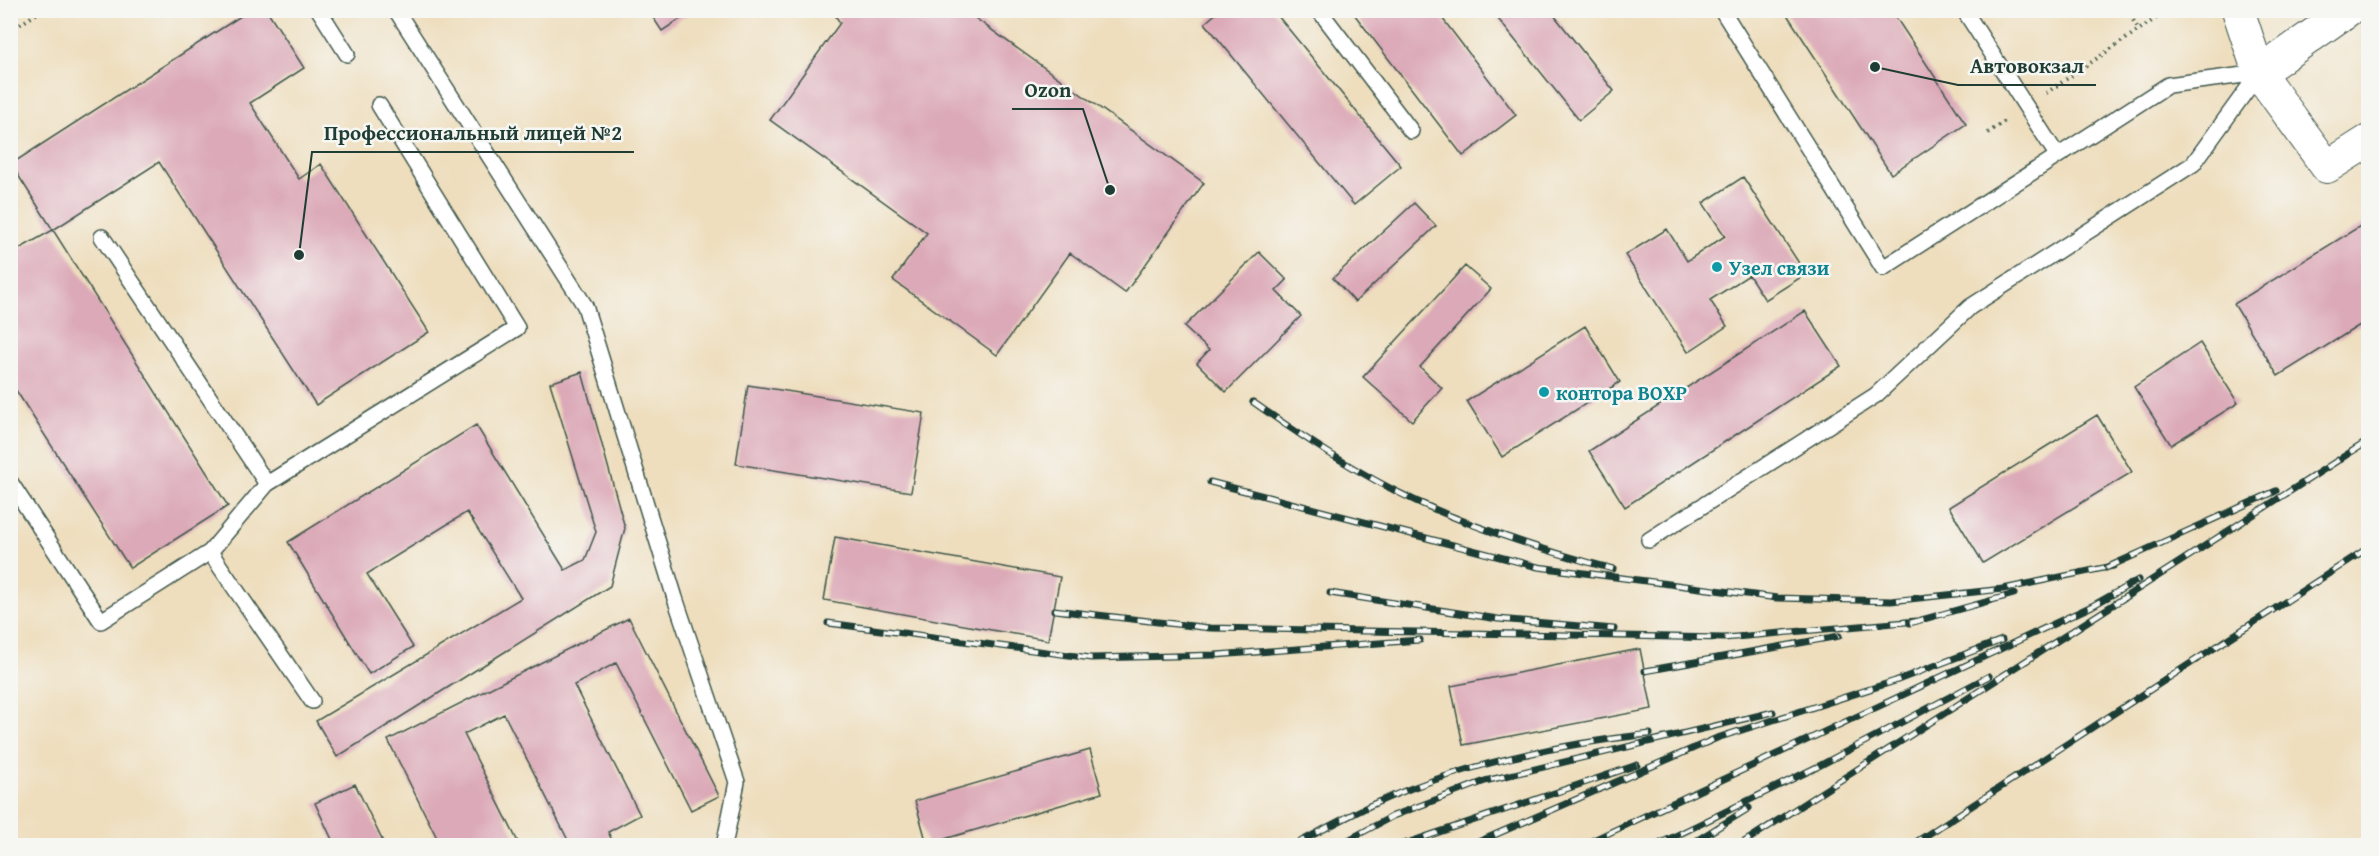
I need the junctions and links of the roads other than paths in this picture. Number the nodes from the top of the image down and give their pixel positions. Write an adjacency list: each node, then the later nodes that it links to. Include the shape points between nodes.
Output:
1 (319, 10): 8 (lane)
2 (396, 10): 20 (lane, via 585,306 675,598 737,782)
3 (1319, 10): 11 (lane)
4 (1722, 10): 13 (lane, via 1883,268)
5 (1964, 10): 13 (lane)
6 (2238, 10): 9 (street)
7 (2348, 10): 9 (street)
8 (347, 54)
9 (2259, 73): 12 (street, via 2327,167); 13 (lane, via 2168,85); 17 (lane, via 2193,164 1970,307 1876,394)
10 (380, 105): 16 (lane, via 517,328)
11 (1411, 131)
12 (2368, 141)
13 (2057, 155)
14 (102, 237): 16 (lane)
15 (10, 483): 18 (lane, via 101,621)
16 (267, 484): 18 (lane)
17 (1650, 540)
18 (210, 552): 19 (lane)
19 (312, 701)
20 (724, 846)

